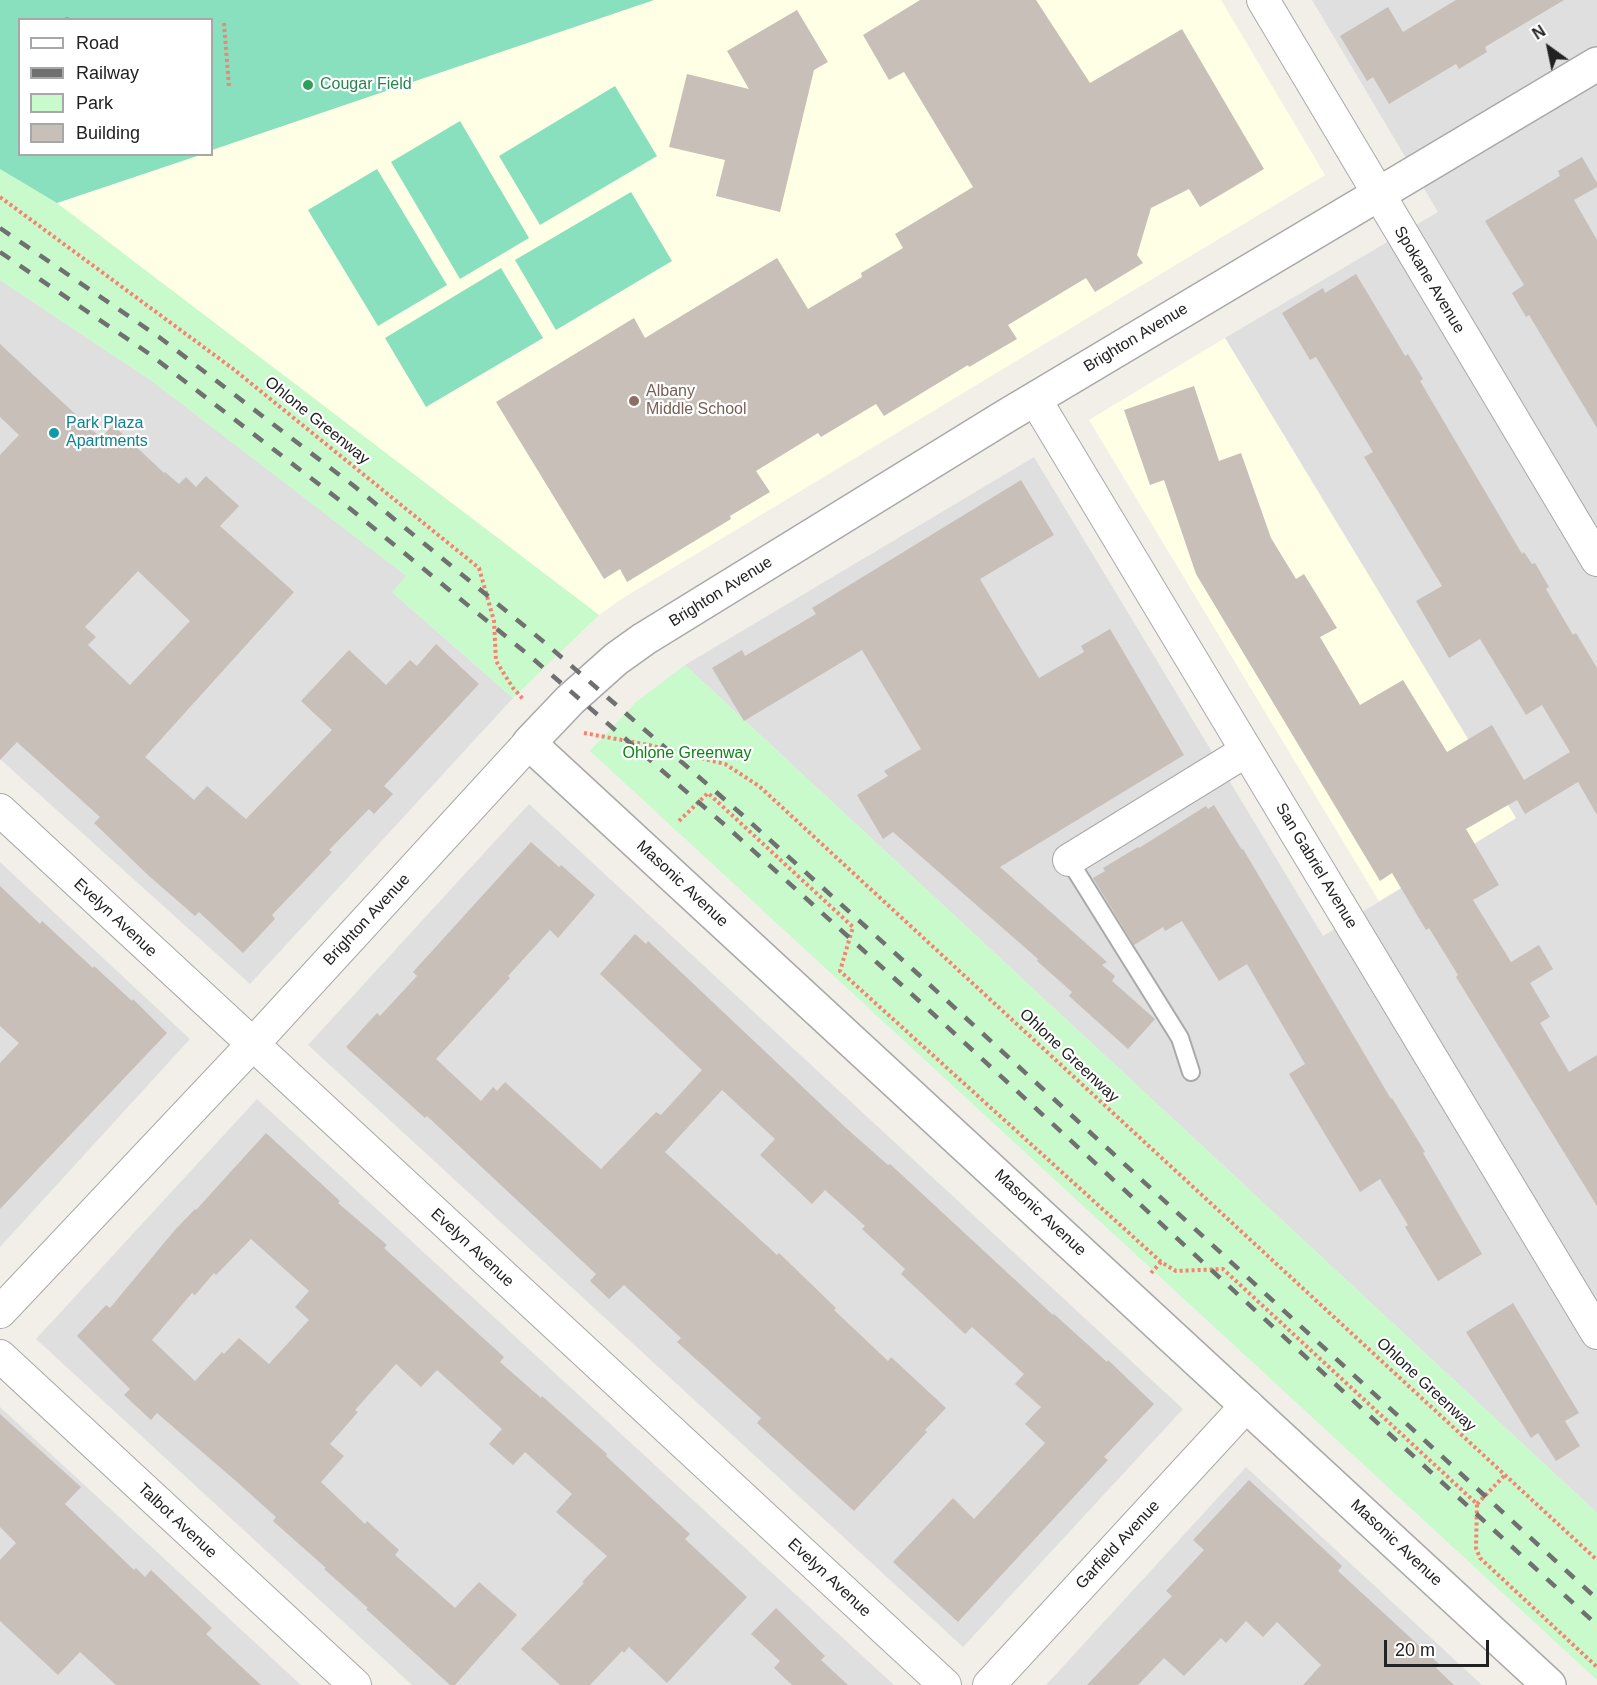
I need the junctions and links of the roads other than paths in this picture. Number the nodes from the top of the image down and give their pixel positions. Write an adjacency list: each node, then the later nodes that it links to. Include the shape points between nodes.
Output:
1 (1263, 0): 3 (street, Spokane Avenue)
2 (1597, 64): 3 (street, Brighton Avenue)
3 (1378, 194): 4 (street, Brighton Avenue); 5 (street, Spokane Avenue)
4 (1035, 399): 6 (street, Brighton Avenue, via 644,639 570,700); 7 (street, San Gabriel Avenue)
5 (1597, 560)
6 (529, 743): 10 (street, Brighton Avenue); 15 (street, Masonic Avenue)
7 (1246, 751): 9 (street); 13 (street, San Gabriel Avenue)
8 (0, 810): 10 (street, Evelyn Avenue)
9 (1069, 860): 11 (lane, via 1180,1038)
10 (252, 1045): 12 (street, Brighton Avenue); 17 (street, Evelyn Avenue)
11 (1191, 1072)
12 (0, 1312)
13 (1597, 1334)
14 (0, 1356): 16 (street, Talbot Avenue)
15 (1247, 1405): 18 (street, Garfield Avenue); 19 (street, Masonic Avenue)
16 (355, 1685)
17 (945, 1685)
18 (989, 1685)
19 (1549, 1685)

